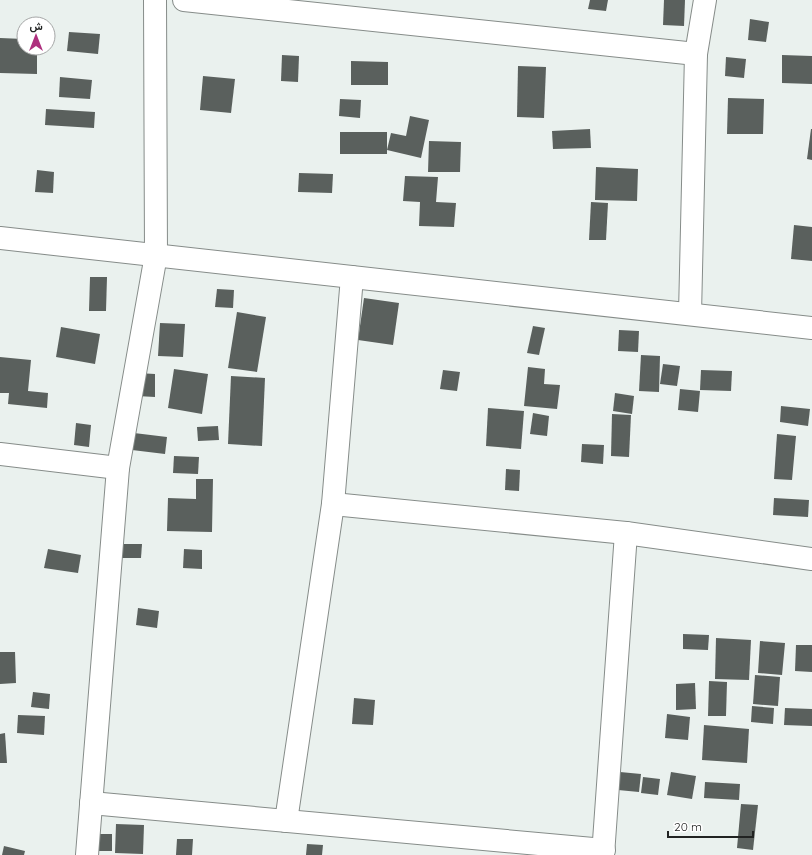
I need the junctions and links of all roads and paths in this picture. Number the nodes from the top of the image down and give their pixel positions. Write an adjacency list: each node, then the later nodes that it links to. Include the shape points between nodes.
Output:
1 (155, 0): 6 (street)
2 (184, 0): 4 (street)
3 (705, 0): 4 (street)
4 (696, 54): 8 (street)
5 (0, 238): 6 (street)
6 (156, 255): 7 (street); 11 (street)
7 (352, 277): 8 (street); 12 (street)
8 (690, 314): 9 (street)
9 (812, 328)
10 (0, 454): 11 (street)
11 (118, 468): 15 (street)
12 (333, 504): 13 (street); 16 (street)
13 (626, 533): 14 (street); 17 (street)
14 (812, 559)
15 (91, 803): 16 (street); 18 (street)
16 (286, 821): 17 (street)
17 (604, 853)
18 (87, 855)

